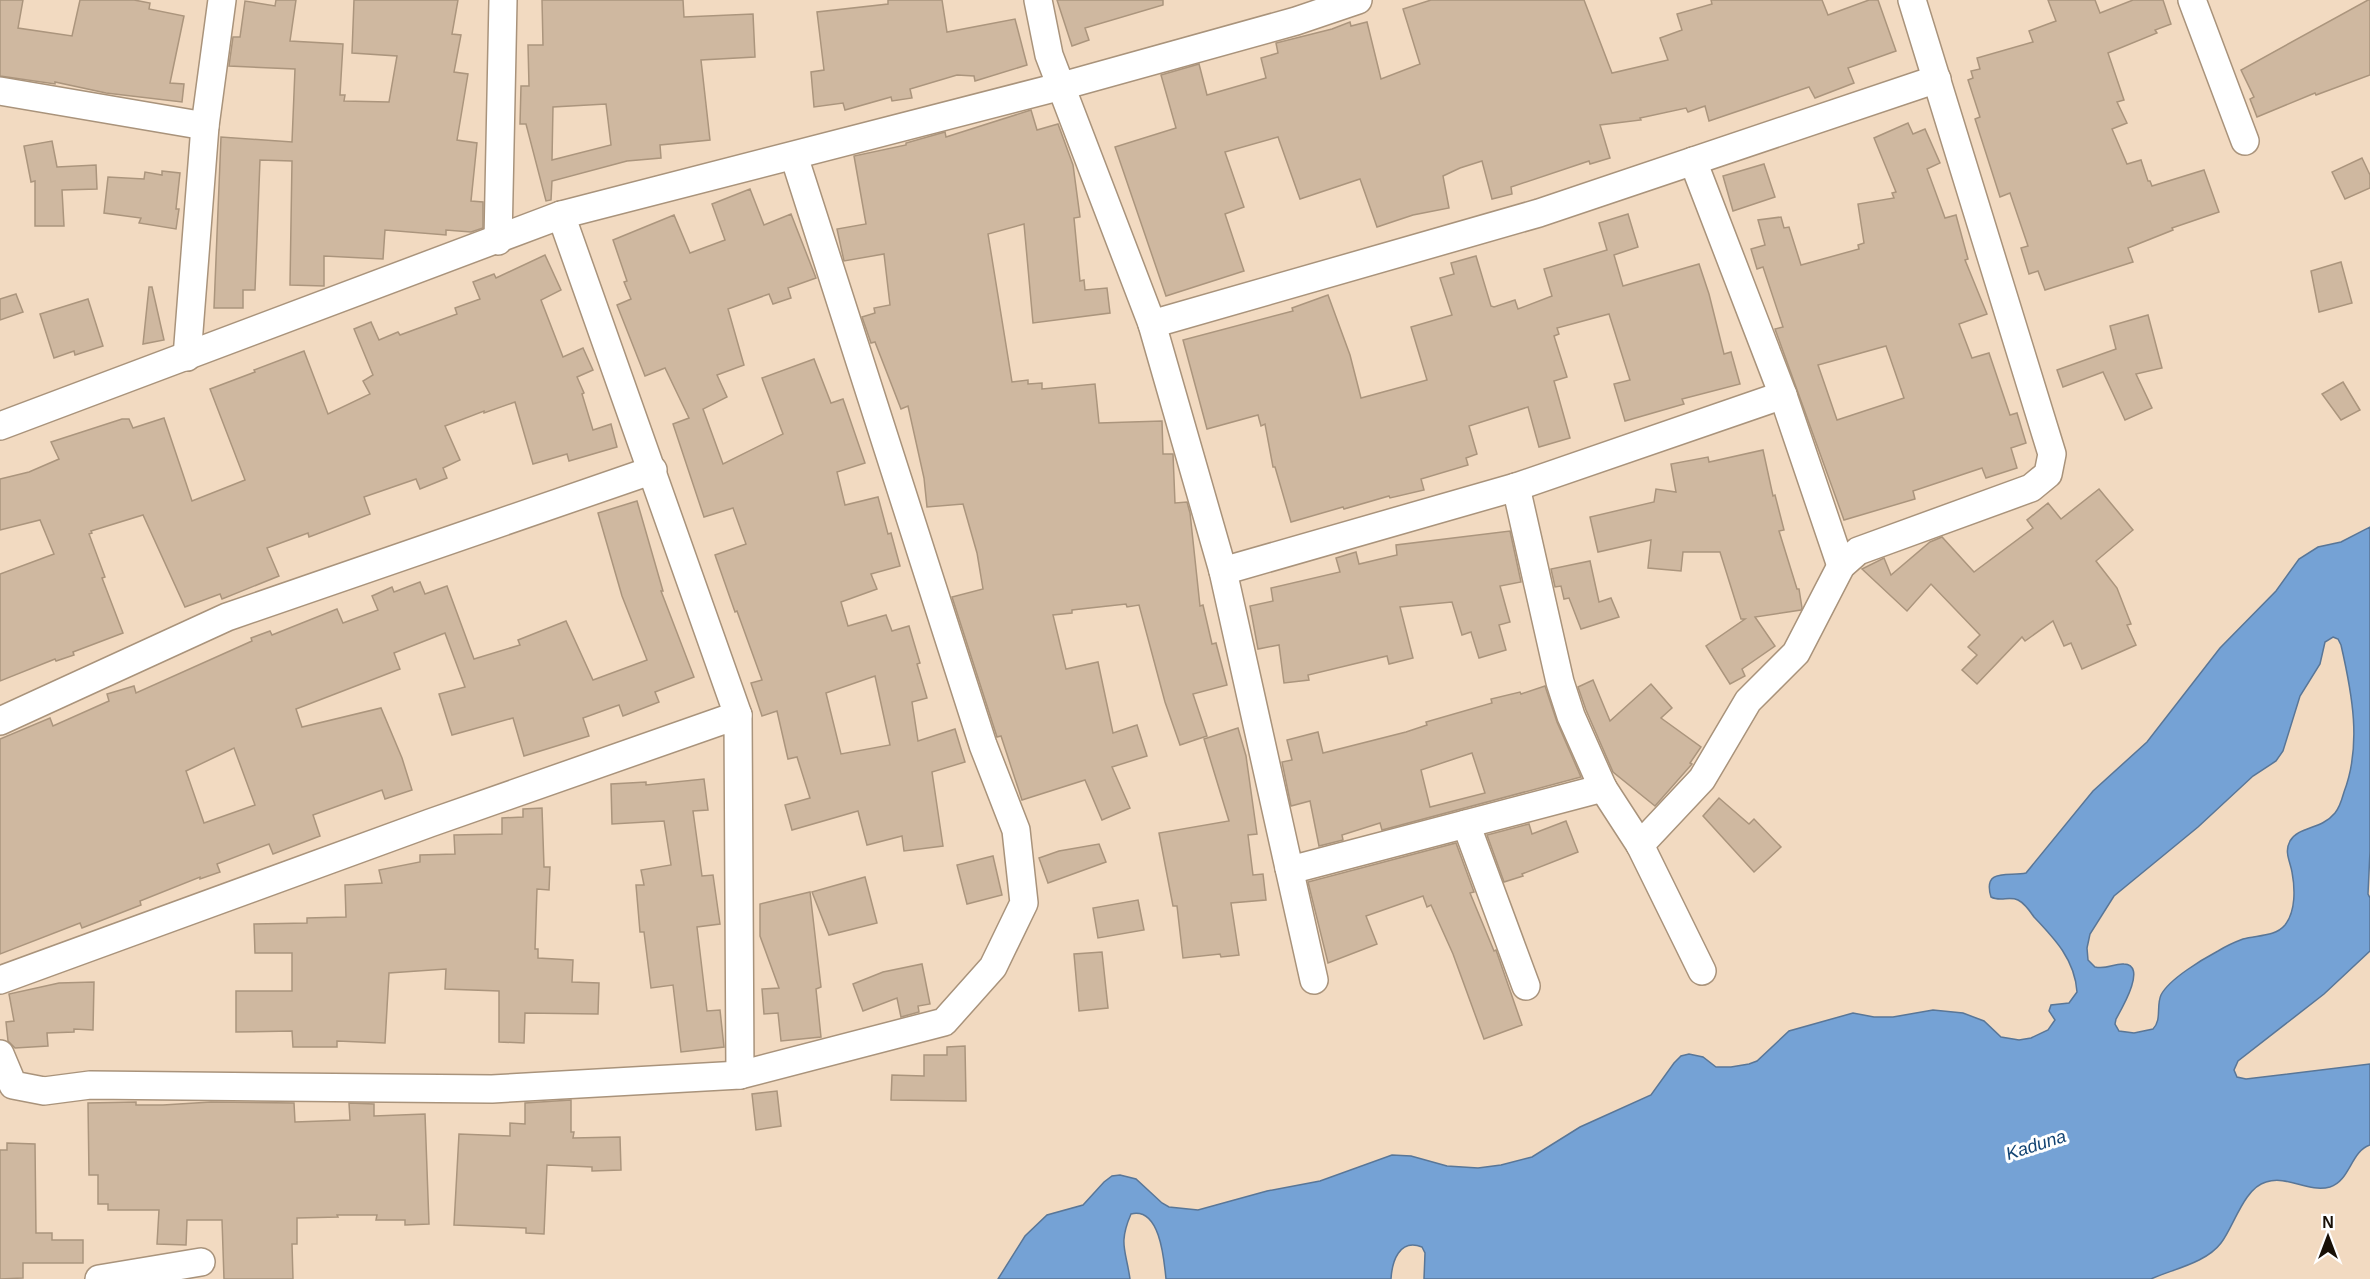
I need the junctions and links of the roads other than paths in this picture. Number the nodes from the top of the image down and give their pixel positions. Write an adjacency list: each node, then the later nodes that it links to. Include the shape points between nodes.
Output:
1 (222, 0): 11 (street)
2 (503, 0): 16 (street)
3 (1038, 0): 9 (street, via 1049,55)
4 (1358, 0): 7 (street)
5 (1912, 0): 8 (street)
6 (2192, 0): 12 (street)
7 (1295, 10): 9 (street)
8 (1938, 79): 14 (street); 23 (street, via 2052,454 2048,474 2031,488 1858,550)
9 (1062, 86): 13 (street); 17 (street)
10 (0, 91): 11 (street)
11 (205, 126): 18 (street)
12 (2245, 141)
13 (794, 156): 15 (street); 36 (street, via 979,734 1016,830 1024,903 993,967 944,1022)
14 (1693, 161): 17 (street, via 1539,213); 19 (street)
15 (561, 215): 16 (street); 21 (street)
16 (498, 241): 18 (street)
17 (1152, 324): 24 (street)
18 (187, 357): 20 (street)
19 (1783, 395): 22 (street); 23 (street)
20 (0, 426)
21 (653, 470): 25 (street); 26 (street, via 227,617)
22 (1516, 487): 24 (street); 27 (street, via 1560,682)
23 (1841, 566): 29 (street, via 1796,652 1748,701 1702,779)
24 (1223, 571): 30 (street)
25 (738, 715): 32 (street); 36 (street)
26 (0, 721)
27 (1603, 788): 28 (street); 29 (street)
28 (1466, 824): 30 (street); 34 (street)
29 (1640, 845): 31 (street)
30 (1289, 868): 33 (street)
31 (1702, 971)
32 (0, 980)
33 (1314, 980)
34 (1526, 986)
35 (0, 1054): 36 (street, via 13,1085 44,1091 90,1085 492,1089)
36 (740, 1075)
37 (201, 1262): 38 (street)
38 (99, 1279)

